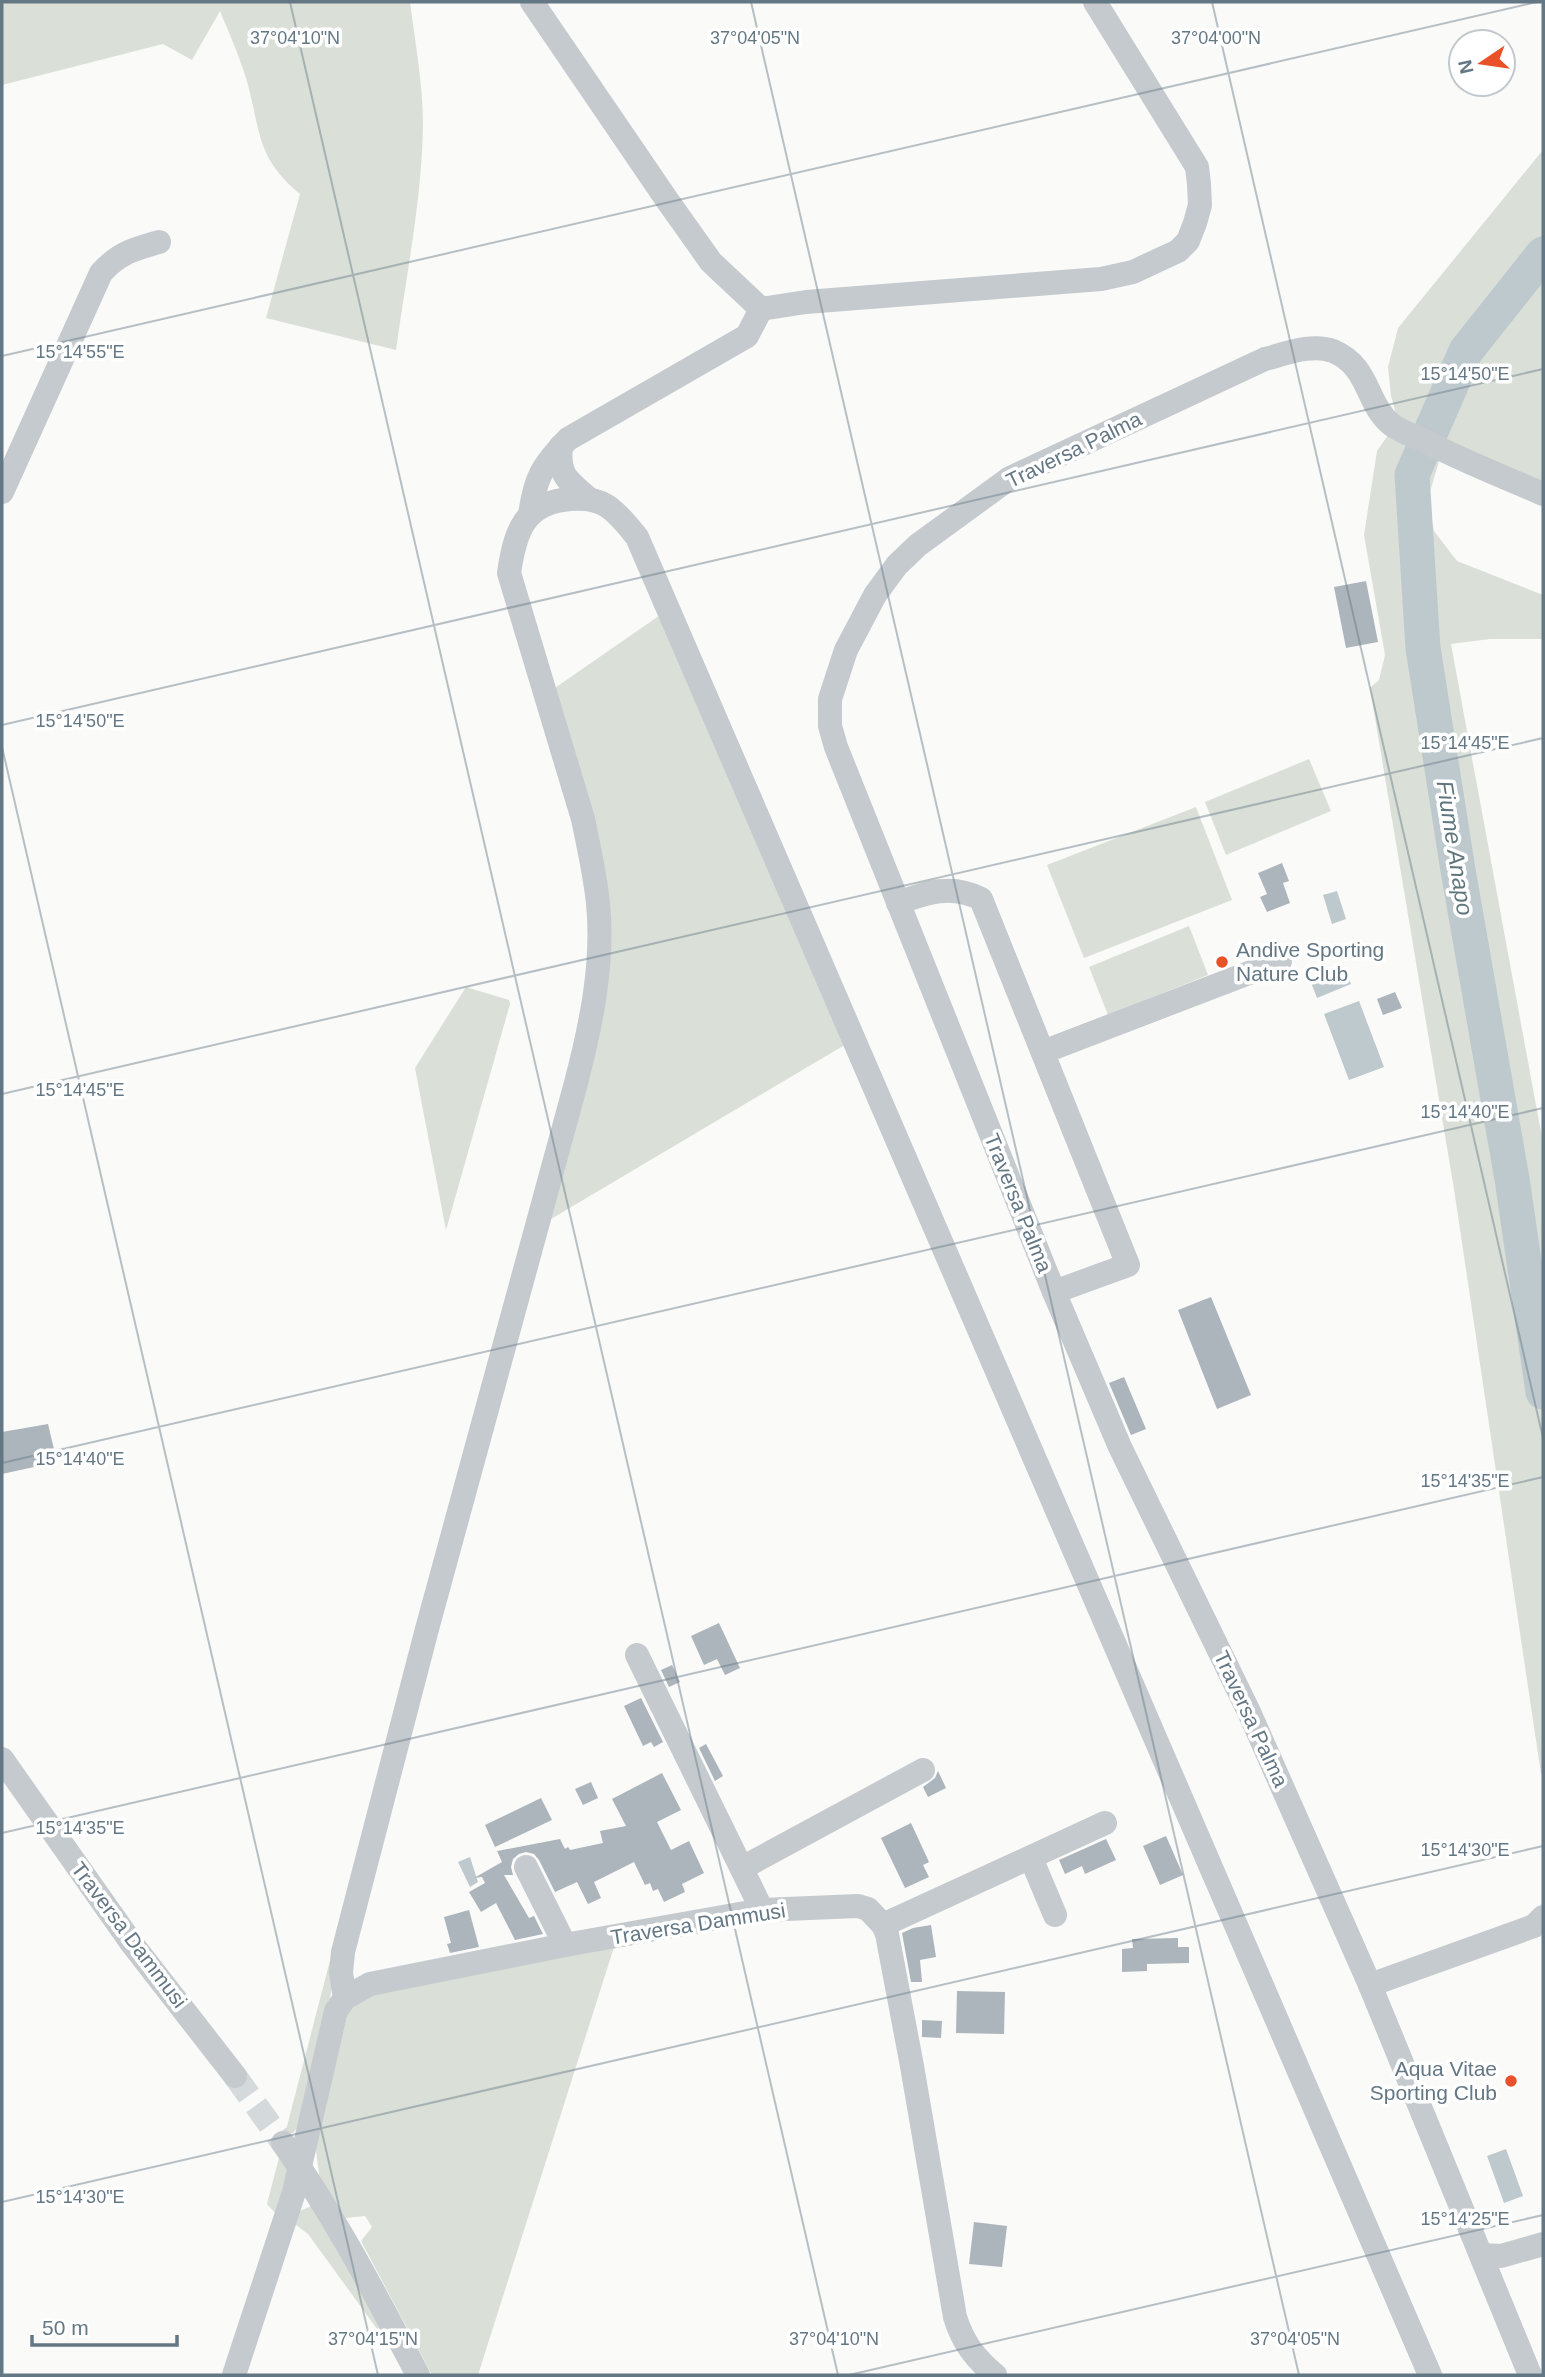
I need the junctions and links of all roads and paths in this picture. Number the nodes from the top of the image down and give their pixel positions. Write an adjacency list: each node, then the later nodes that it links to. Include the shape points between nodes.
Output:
1 (532, 2): 4 (street, via 711,262)
2 (1095, 2): 4 (street, via 1197,167 1198,214 1188,241 1178,251 1133,272 1101,279)
3 (159, 242): 6 (street, via 129,251 101,273)
4 (761, 309): 5 (street, via 747,336)
5 (561, 446): 8 (street, via 559,462 564,477); 9 (street, via 534,487)
6 (2, 492)
7 (1543, 494): 10 (street, Traversa Palma, via 1392,425 1378,410 1362,375 1331,350 1265,359 1010,478 897,565 846,650 830,699 836,747)
8 (588, 498): 9 (street, via 545,503); 36 (street, via 606,505 637,537)
9 (530, 514): 27 (street, via 512,554 509,573 591,856 599,928 594,998 576,1083 343,1952)
10 (898, 904): 12 (street, via 947,890 981,899); 13 (street, Traversa Palma)
11 (1280, 961): 12 (street)
12 (1043, 1052): 13 (street, via 1128,1265)
13 (1054, 1292): 26 (street, Traversa Palma, via 1120,1447 1249,1712)
14 (637, 1655): 20 (street)
15 (2, 1759): 28 (street, Traversa Dammusi, via 133,1945)
16 (923, 1770): 20 (street)
17 (1105, 1823): 18 (street)
18 (1031, 1858): 22 (street); 24 (street)
19 (526, 1867): 25 (street)
20 (742, 1868): 21 (street)
21 (762, 1910): 24 (street, Traversa Dammusi, via 858,1906 868,1909); 25 (street, Traversa Dammusi)
22 (1055, 1914)
23 (1543, 1917): 26 (street, via 1534,1926)
24 (883, 1925): 35 (street, via 956,2317 971,2351)
25 (565, 1945): 27 (street, Traversa Dammusi, via 370,1984)
26 (1370, 1985): 32 (street, Traversa Palma)
27 (345, 1998): 30 (street, via 335,2011)
28 (235, 2076)
29 (283, 2143): 30 (street)
30 (299, 2166): 33 (street); 34 (street, via 358,2262)
31 (1543, 2244): 32 (street, via 1501,2256)
32 (1481, 2255): 37 (street, Traversa Palma)
33 (234, 2375)
34 (418, 2375)
35 (995, 2375)
36 (1430, 2375)
37 (1530, 2375)

